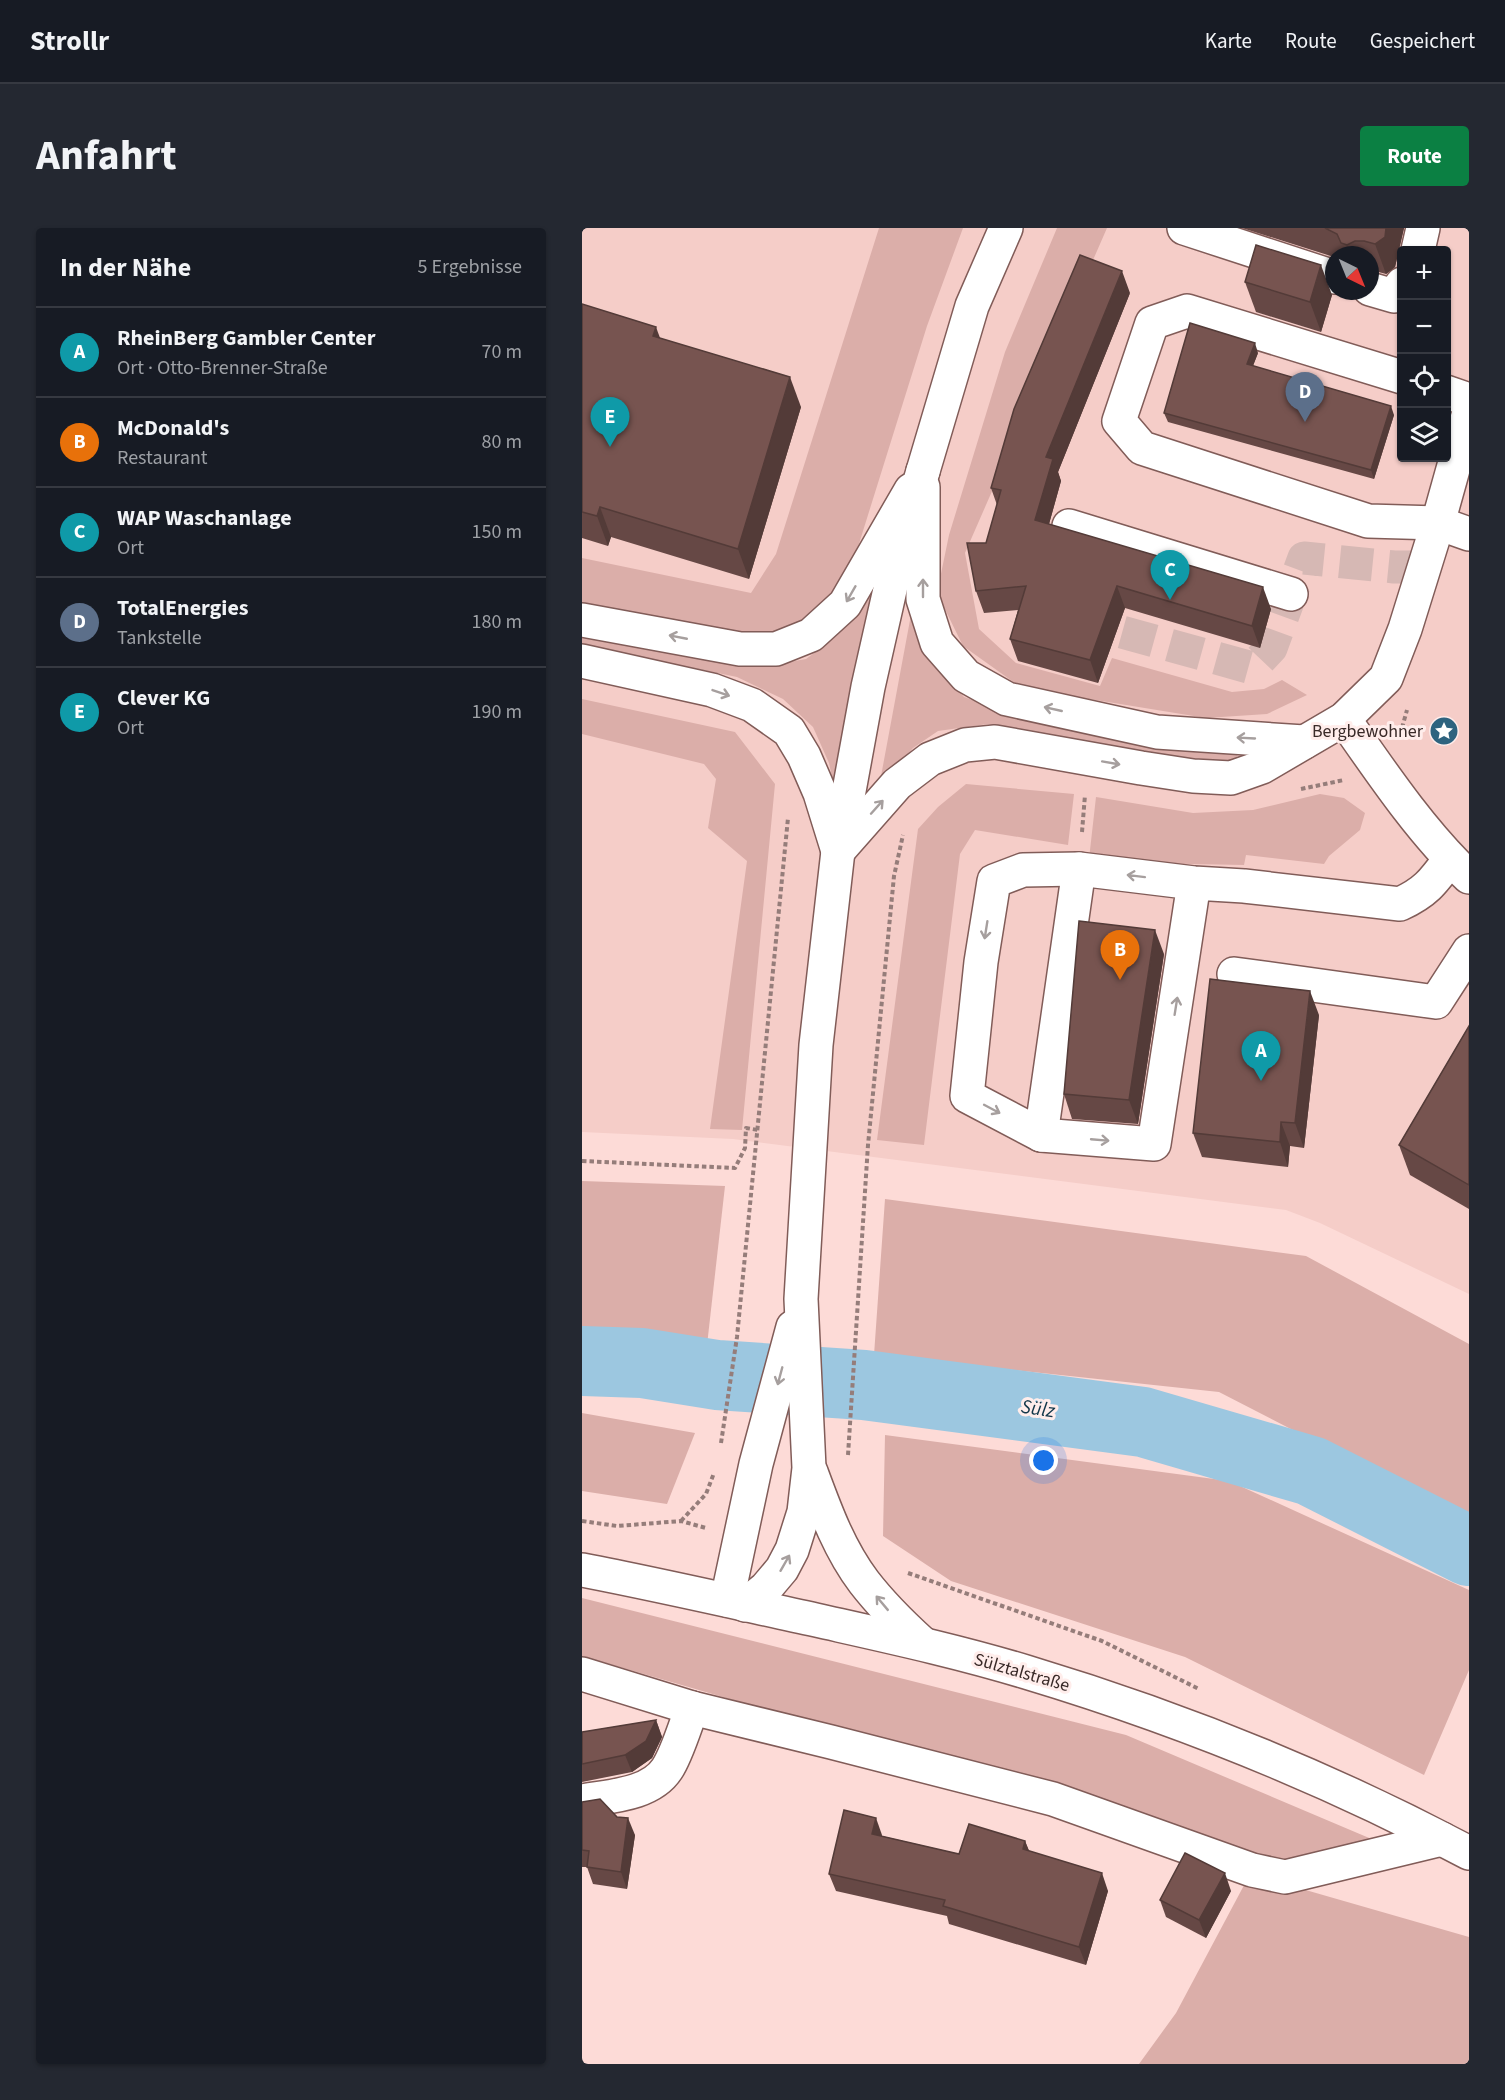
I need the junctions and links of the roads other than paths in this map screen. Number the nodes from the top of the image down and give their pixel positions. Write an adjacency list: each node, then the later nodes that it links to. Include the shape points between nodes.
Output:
1 (1006, 228): 12 (main road, via 972,306)
2 (1184, 228): 5 (main road)
3 (1424, 228): 4 (main road)
4 (1419, 246)
5 (1325, 274)
6 (1397, 291): 7 (main road, via 1394,296)
7 (1379, 292)
8 (1397, 376): 13 (main road, via 1187,310 1152,323 1119,421 1142,448 1368,521)
9 (1451, 394): 10 (main road)
10 (1469, 400)
11 (1469, 412): 13 (main road)
12 (923, 471): 17 (main road, one-way to 17, via 845,604 811,635 776,650 740,649); 20 (main road, one-way to 12, via 1157,732 1007,699 966,676 937,642 923,599); 21 (main road, via 896,563)
13 (1438, 523): 15 (main road); 19 (main road, via 1386,678)
14 (1070, 526): 16 (main road)
15 (1469, 534)
16 (1291, 594)
17 (582, 620)
18 (582, 661): 21 (main road, one-way to 21, via 712,690 753,705 789,730 820,793)
19 (1344, 719): 20 (main road); 22 (main road, via 1371,759)
20 (1304, 742): 21 (main road, one-way to 20, via 897,784 930,759 965,745 995,742 1193,776 1231,778 1262,767)
21 (838, 850): 28 (main road, via 816,1045)
22 (1459, 868): 24 (main road, via 1400,904)
23 (1079, 869): 24 (main road, one-way to 23); 27 (main road); 27 (main road, one-way to 27, via 1023,870 994,881 981,962 967,1096)
24 (1194, 883): 27 (main road, one-way to 24, via 1154,1144)
25 (1469, 951): 26 (main road, via 1436,1002)
26 (1234, 974)
27 (1041, 1135)
28 (801, 1299): 29 (main road); 31 (main road, one-way to 31, via 756,1464)
29 (809, 1468): 31 (main road, one-way to 29, via 766,1588 782,1569 804,1512); 32 (main road, one-way to 29, via 863,1581 840,1543)
30 (582, 1570): 31 (main road, Sülztalstraße)
31 (736, 1602): 32 (main road, Sülztalstraße)
32 (923, 1644): 36 (main road, Sülztalstraße, via 1142,1710 1297,1770)
33 (582, 1674): 34 (main road, Sülztalstraße)
34 (692, 1708): 35 (main road, via 667,1770 634,1791); 36 (main road, Sülztalstraße, via 1053,1799 1252,1870 1286,1876)
35 (582, 1801)
36 (1455, 1846)

